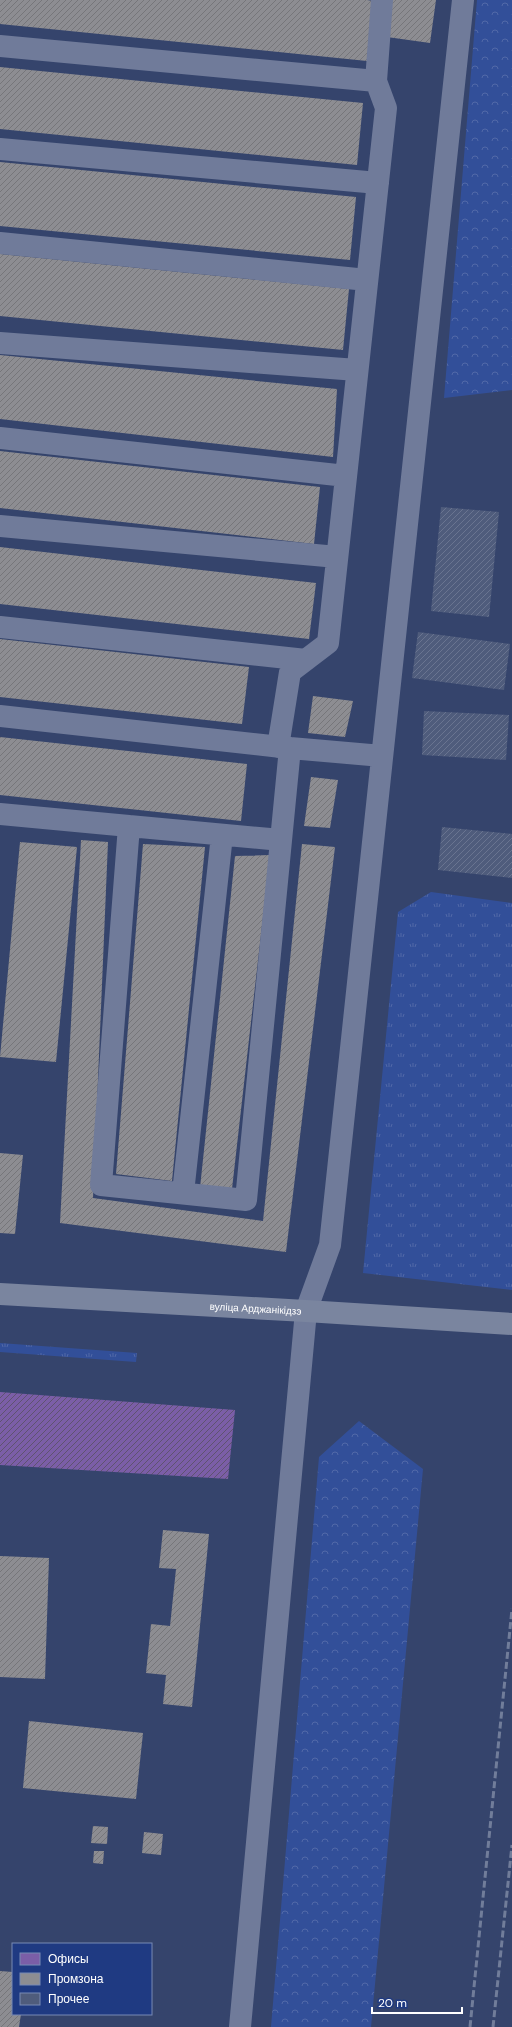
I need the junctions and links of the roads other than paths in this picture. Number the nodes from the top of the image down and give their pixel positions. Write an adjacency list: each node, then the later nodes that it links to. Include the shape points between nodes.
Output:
1 (382, 0): 4 (lane)
2 (463, 0): 19 (lane)
3 (0, 46): 4 (lane)
4 (376, 81): 6 (lane, via 386,108)
5 (0, 149): 6 (lane)
6 (378, 183): 8 (lane)
7 (0, 243): 8 (lane)
8 (367, 280): 10 (lane)
9 (0, 343): 10 (lane)
10 (358, 370): 12 (lane)
11 (0, 438): 12 (lane)
12 (346, 476): 14 (lane)
13 (0, 526): 14 (lane)
14 (337, 557): 16 (lane, via 328,643)
15 (0, 627): 16 (lane)
16 (306, 660): 18 (lane, via 290,672)
17 (0, 716): 18 (lane)
18 (284, 748): 19 (lane); 23 (lane)
19 (382, 756): 26 (lane, via 330,1246)
20 (0, 814): 21 (lane)
21 (129, 826): 22 (lane); 24 (lane, via 101,1185)
22 (222, 835): 23 (lane); 24 (lane)
23 (281, 840): 24 (lane, via 246,1200)
24 (183, 1193)
25 (0, 1294): 26 (main road, вуліца Арджанікідзэ)
26 (306, 1311): 27 (main road, вуліца Арджанікідзэ); 28 (lane)
27 (512, 1324)
28 (240, 2027)

